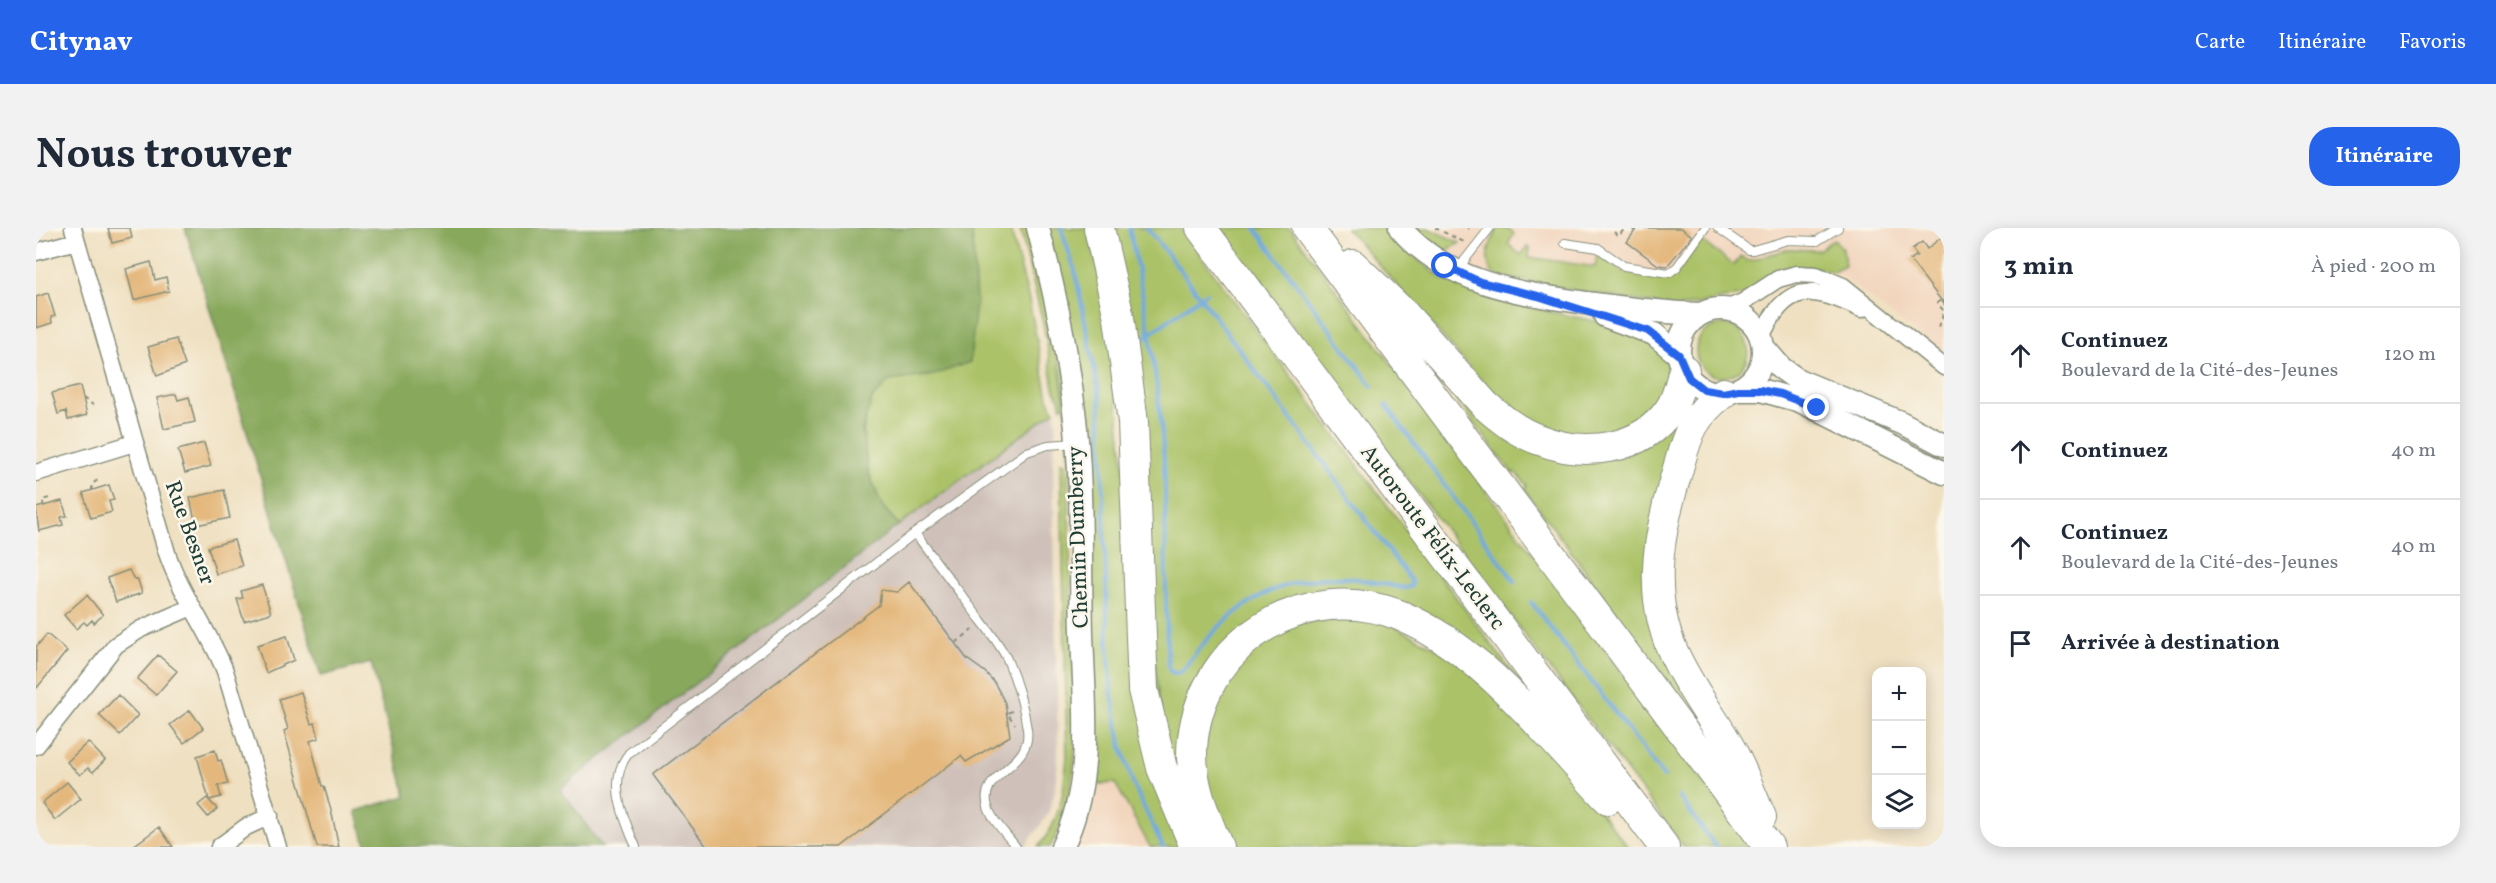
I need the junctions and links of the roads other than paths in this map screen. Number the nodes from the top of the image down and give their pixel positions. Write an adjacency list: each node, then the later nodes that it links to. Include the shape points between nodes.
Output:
1 (1038, 228): 23 (street, Chemin Dumberry, via 1066,357)
2 (1099, 228): 37 (highway, via 1119,318 1133,422 1143,690 1162,768)
3 (1201, 228): 40 (highway, Autoroute Félix-Leclerc)
4 (1307, 228): 41 (highway)
5 (1313, 228): 20 (highway, via 1403,313 1485,405 1510,425 1539,440 1587,449 1614,447 1638,437 1669,411 1677,393)
6 (1400, 228): 14 (street, via 1430,257)
7 (1490, 228): 14 (lane, via 1464,261)
8 (1705, 228): 12 (lane, via 1669,273 1624,266 1598,248)
9 (1718, 228): 10 (lane, via 1753,250 1788,240 1817,241)
10 (1838, 228)
11 (74, 235): 13 (street); 24 (street, Rue Besner)
12 (1565, 243)
13 (36, 252)
14 (1459, 274): 15 (street)
15 (1538, 296): 17 (street); 20 (street, via 1648,331)
16 (1726, 309): 17 (street); 18 (street, via 1778,279 1809,274 1843,286); 19 (street, via 1747,317)
17 (1700, 314): 20 (street, via 1684,331)
18 (1881, 318): 19 (street, via 1832,296 1802,293 1775,309); 21 (street)
19 (1762, 342): 22 (street, via 1762,362 1755,376); 25 (street, via 1781,368 1798,380 1902,423)
20 (1682, 362): 22 (street, via 1689,378 1704,390)
21 (1944, 367)
22 (1730, 391): 27 (street, via 1760,390 1800,401); 42 (highway, via 1702,411 1688,434 1659,542 1658,590 1674,654 1732,751)
23 (1077, 442): 28 (lane, via 1027,452); 36 (street, Chemin Dumberry, via 1084,750 1079,801)
24 (134, 443): 26 (street); 29 (street, Rue Besner, via 171,565)
25 (1944, 445)
26 (36, 473)
27 (1944, 473)
28 (915, 533): 34 (lane, via 629,753 621,768 618,790 622,813); 35 (lane, via 991,634 1011,669 1028,730 1027,746 1021,757 995,780 988,800 990,812)
29 (192, 607): 30 (street, via 141,629 116,645); 31 (street, Rue Besner, via 225,671)
30 (36, 746)
31 (270, 816): 32 (street, via 246,826); 33 (street, Rue Besner)
32 (219, 847)
33 (278, 847)
34 (636, 847)
35 (1016, 847)
36 (1062, 847)
37 (1195, 847)
38 (1218, 847): 39 (highway, via 1199,801 1193,768 1196,722 1208,690 1227,660 1265,626 1296,611 1347,604 1384,610 1455,646 1512,696)
39 (1654, 847)
40 (1664, 847)
41 (1769, 847)
42 (1774, 847)

